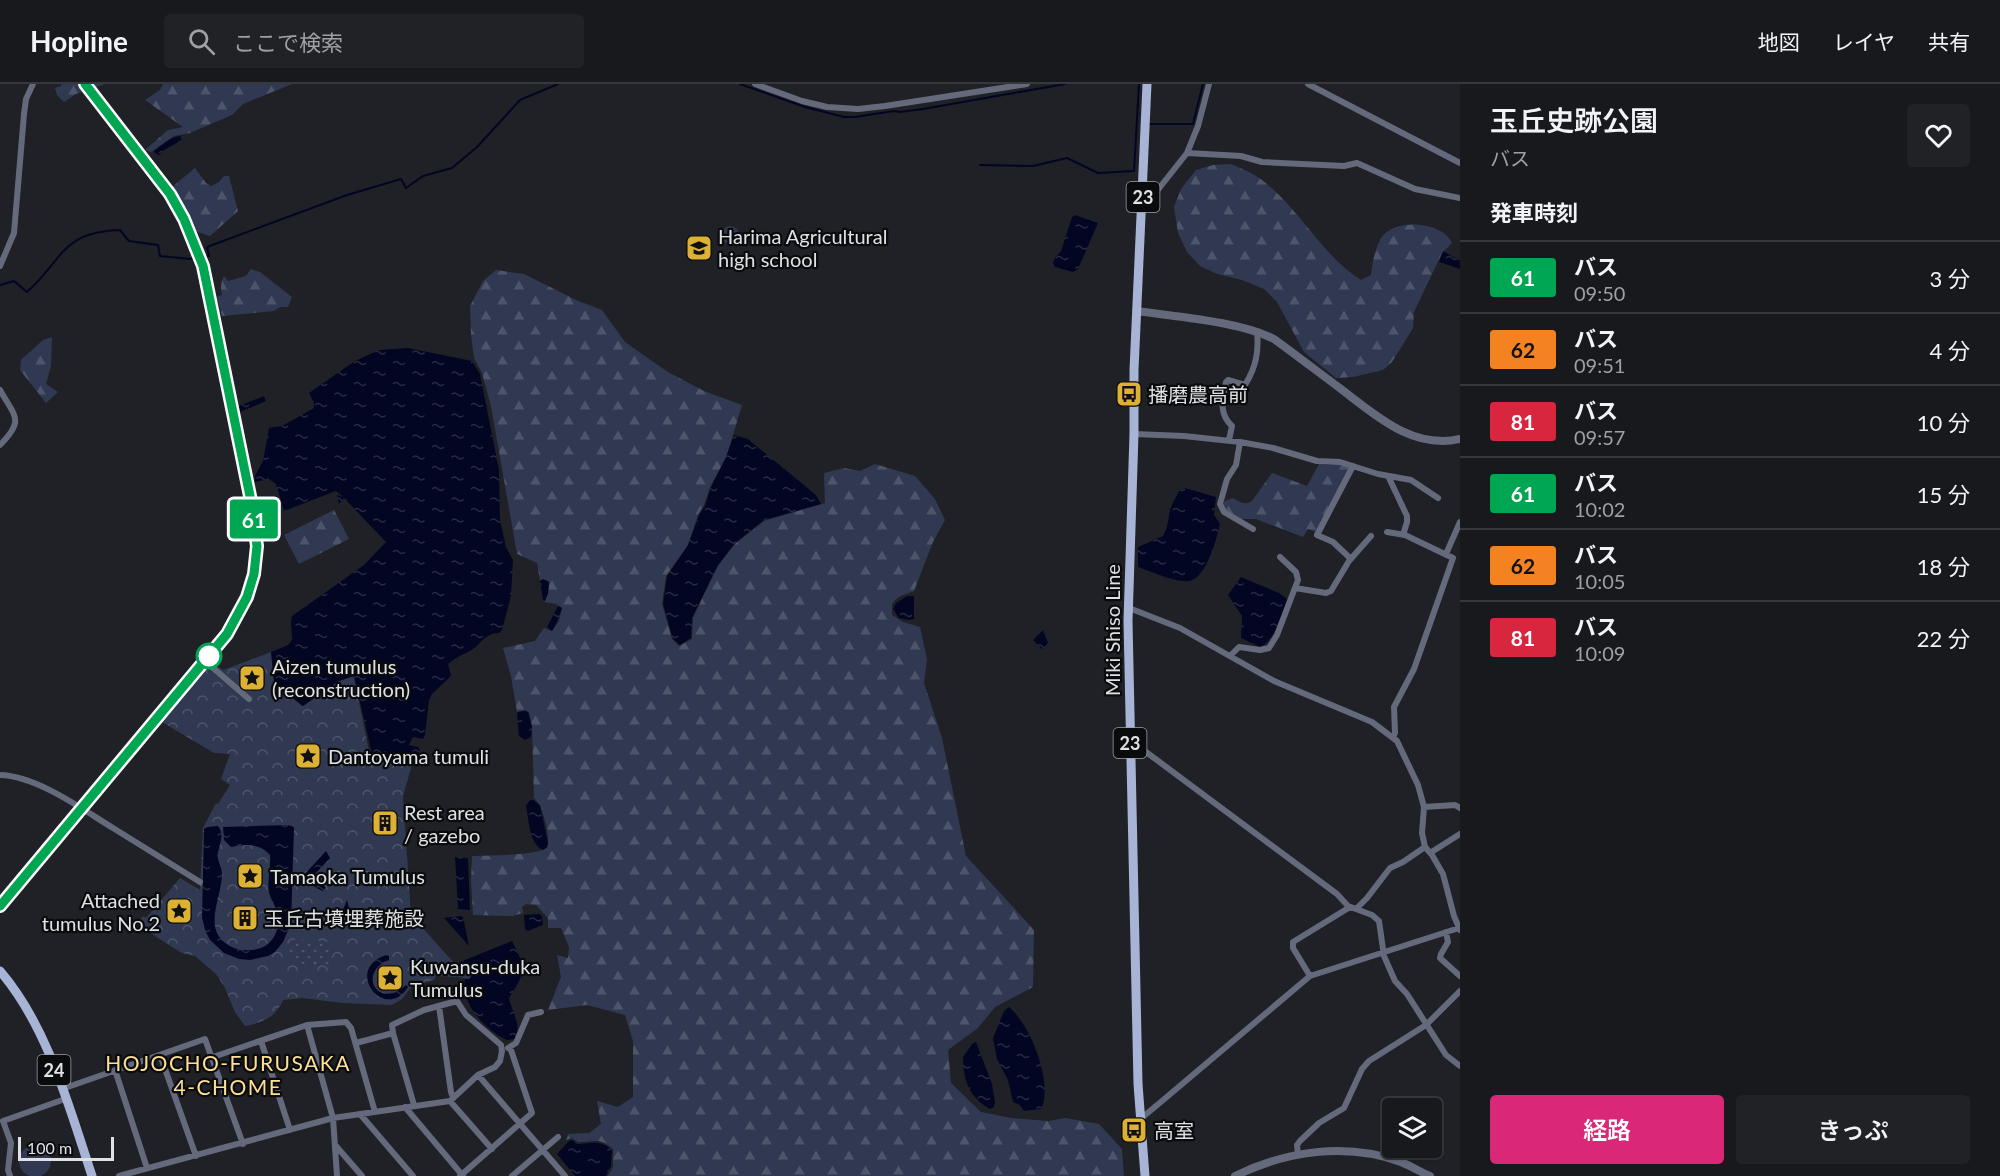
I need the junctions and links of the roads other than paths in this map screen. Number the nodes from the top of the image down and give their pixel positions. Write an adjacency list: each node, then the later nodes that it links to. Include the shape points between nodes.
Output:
1 (33, 84): 12 (street, via 24,114 14,233)
2 (85, 84): 35 (street, via 170,194 196,246 209,288 257,546 247,597 227,634)
3 (755, 84): 4 (street, via 827,107 858,108)
4 (1027, 84)
5 (1147, 84): 11 (main road, Miki Shiso Line / 23)
6 (1209, 84): 8 (street)
7 (1308, 84): 9 (street)
8 (1187, 153): 10 (street, via 1241,156 1262,162 1344,166 1358,163 1415,189); 11 (street)
9 (1460, 163)
10 (1460, 198)
11 (1143, 207): 13 (main road, Miki Shiso Line / 23)
12 (0, 266)
13 (1137, 311): 14 (street); 16 (main road, Miki Shiso Line / 23)
14 (1257, 332): 17 (street, via 1274,339 1390,426 1420,438); 18 (street, via 1258,357 1245,385 1226,382 1221,407 1232,426)
15 (0, 390): 20 (street, via 16,425)
16 (1134, 434): 18 (street); 33 (main road, Miki Shiso Line / 23)
17 (1460, 439)
18 (1229, 440): 19 (street)
19 (1240, 442): 21 (street); 25 (street, via 1236,465 1227,479 1220,504 1224,512)
20 (0, 445)
21 (1353, 466): 22 (street); 31 (street, via 1317,535 1333,542)
22 (1389, 476): 23 (street, via 1411,480); 27 (street, via 1407,516)
23 (1438, 498)
24 (1460, 522): 29 (street)
25 (1252, 529)
26 (1387, 532): 27 (street)
27 (1403, 535): 29 (street)
28 (1371, 536): 31 (street)
29 (1446, 554): 37 (street, via 1453,558 1414,669 1394,707)
30 (1280, 557): 32 (street, via 1297,574)
31 (1351, 559): 32 (street, via 1328,592)
32 (1295, 588): 34 (street, via 1269,648 1260,651 1239,647)
33 (1129, 608): 34 (street, via 1180,628); 38 (main road, Miki Shiso Line / 23)
34 (1230, 656): 37 (street, via 1274,681 1372,722)
35 (205, 661): 36 (street); 41 (street)
36 (249, 699)
37 (1393, 737): 40 (street, via 1405,755)
38 (1130, 743): 47 (street); 75 (main road, Miki Shiso Line / 23)
39 (0, 775): 41 (street, via 29,781)
40 (1424, 807): 42 (street); 44 (street, via 1422,833)
41 (81, 808): 45 (street); 46 (street)
42 (1460, 808)
43 (1460, 834): 44 (street)
44 (1427, 850): 47 (street, via 1390,868 1367,898); 48 (street, via 1445,880)
45 (200, 882)
46 (0, 906)
47 (1353, 908): 50 (street, via 1378,921); 52 (street, via 1293,942)
48 (1459, 927): 49 (street)
49 (1446, 932): 50 (street); 53 (street, via 1448,942 1440,958)
50 (1383, 952): 52 (street); 58 (street, via 1395,981)
51 (0, 971): 69 (main road, 24, via 34,1020)
52 (1310, 976): 75 (street)
53 (1460, 976)
54 (1460, 991): 58 (street)
55 (439, 1006): 59 (street, via 392,1025); 63 (street, via 457,1001 466,1015 501,1045); 70 (street)
56 (541, 1012): 62 (street, via 528,1015 516,1044)
57 (307, 1025): 60 (street); 61 (street, via 346,1022); 76 (street)
58 (1426, 1025): 66 (street, via 1446,1055); 84 (street, via 1369,1061 1344,1107 1300,1141)
59 (393, 1033): 61 (street); 71 (street)
60 (261, 1041): 65 (street); 78 (street)
61 (356, 1043): 73 (street)
62 (510, 1047): 63 (street); 77 (street, via 532,1113)
63 (502, 1052): 68 (street, via 495,1067)
64 (160, 1054): 65 (street, via 205,1039); 67 (street); 85 (street)
65 (213, 1057): 80 (street)
66 (1460, 1066)
67 (115, 1070): 69 (street); 86 (street)
68 (478, 1075): 70 (street); 77 (street)
69 (63, 1094): 88 (street, via 3,1121 11,1143); 89 (main road, 24)
70 (452, 1099): 71 (street); 82 (street)
71 (414, 1106): 72 (street)
72 (405, 1107): 73 (street); 87 (street)
73 (375, 1112): 74 (street)
74 (360, 1114): 76 (street); 93 (street)
75 (1140, 1116): 96 (main road, Miki Shiso Line / 23)
76 (333, 1118): 78 (street); 81 (street)
77 (520, 1125): 82 (street); 83 (street)
78 (290, 1130): 80 (street)
79 (558, 1137): 83 (street)
80 (243, 1143): 85 (street)
81 (336, 1146): 91 (street); 92 (street)
82 (492, 1149): 87 (street)
83 (543, 1150): 94 (street); 95 (street)
84 (1298, 1154): 97 (street, via 1257,1165); 98 (street, via 1347,1151 1377,1155)
85 (196, 1156): 86 (street)
86 (147, 1168): 90 (street)
87 (462, 1175)
88 (10, 1176)
89 (92, 1176)
90 (119, 1176)
91 (337, 1176)
92 (362, 1176)
93 (413, 1176)
94 (514, 1176)
95 (565, 1176)
96 (1145, 1176)
97 (1235, 1176)
98 (1430, 1176)

